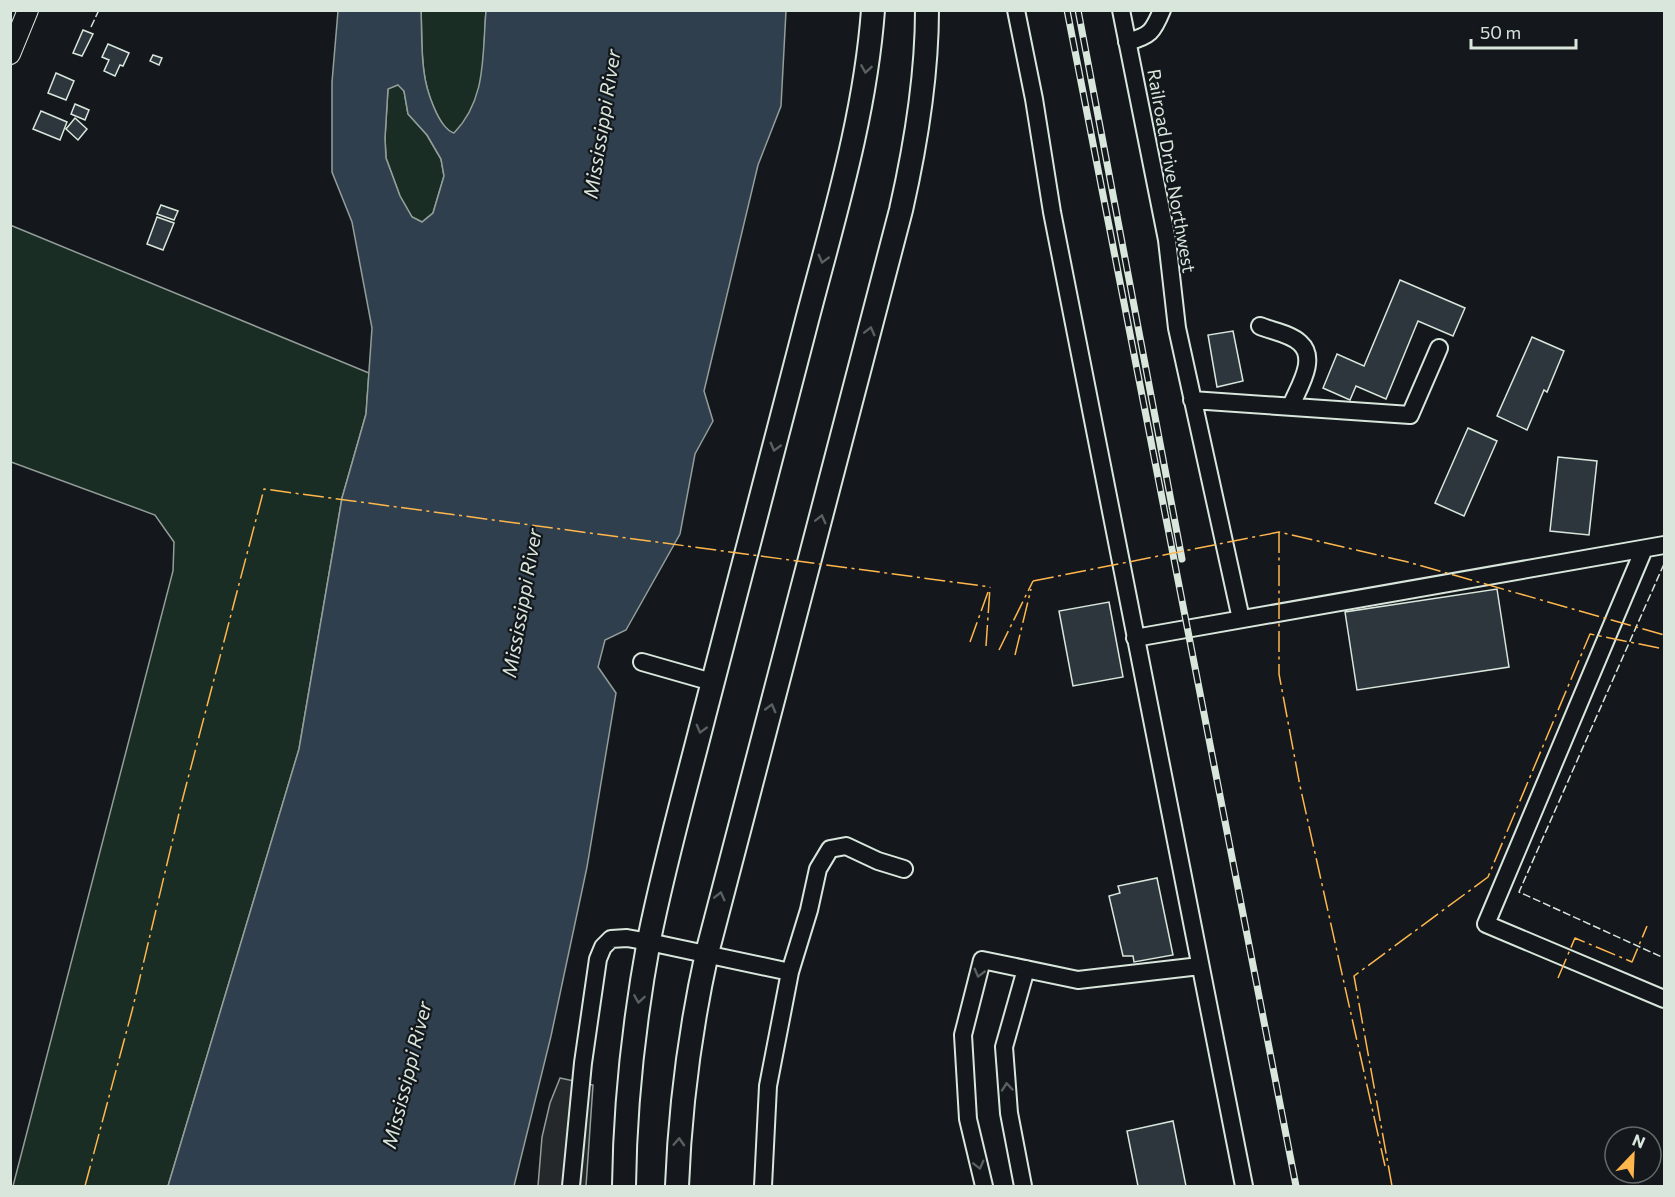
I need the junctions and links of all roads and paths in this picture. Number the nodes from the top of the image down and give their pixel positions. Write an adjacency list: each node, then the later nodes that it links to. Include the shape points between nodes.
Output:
1 (28, 10): 8 (main road)
2 (873, 10): 18 (highway, one-way to 18, via 863,91 844,184)
3 (927, 10): 21 (highway, one-way to 3, via 901,210 925,72)
4 (1016, 10): 16 (street)
5 (1121, 10): 7 (street, Railroad Drive Northwest)
6 (1162, 10): 7 (street, via 1155,28 1144,38)
7 (1127, 42): 11 (street, Railroad Drive Northwest, via 1167,240 1177,328)
8 (10, 54)
9 (1260, 326): 12 (street, via 1300,342 1307,352 1308,362)
10 (1439, 348): 12 (street, via 1410,415)
11 (1193, 405): 12 (street); 15 (street, Railroad Drive Northwest)
12 (1291, 406)
13 (1665, 545): 14 (street)
14 (1644, 549): 15 (street); 25 (street, via 1486,924)
15 (1241, 619): 16 (street)
16 (1135, 638): 22 (street)
17 (642, 662): 18 (street)
18 (712, 682): 20 (highway, one-way to 20)
19 (904, 869): 24 (street, via 846,846 831,849 818,869)
20 (649, 942): 21 (street); 26 (street, via 611,939 598,959); 27 (highway, one-way to 27, via 631,1055)
21 (706, 953): 24 (street); 28 (highway, one-way to 21, via 682,1098)
22 (1200, 966): 23 (street, via 1078,980); 32 (street)
23 (1026, 969): 30 (street, one-way to 30, via 982,960 963,1035 968,1119); 31 (street, one-way to 23, via 1009,1113 1004,1047)
24 (790, 972): 29 (street, via 768,1086)
25 (1665, 999)
26 (571, 1186)
27 (624, 1186)
28 (677, 1186)
29 (763, 1186)
30 (984, 1186)
31 (1023, 1186)
32 (1244, 1186)

